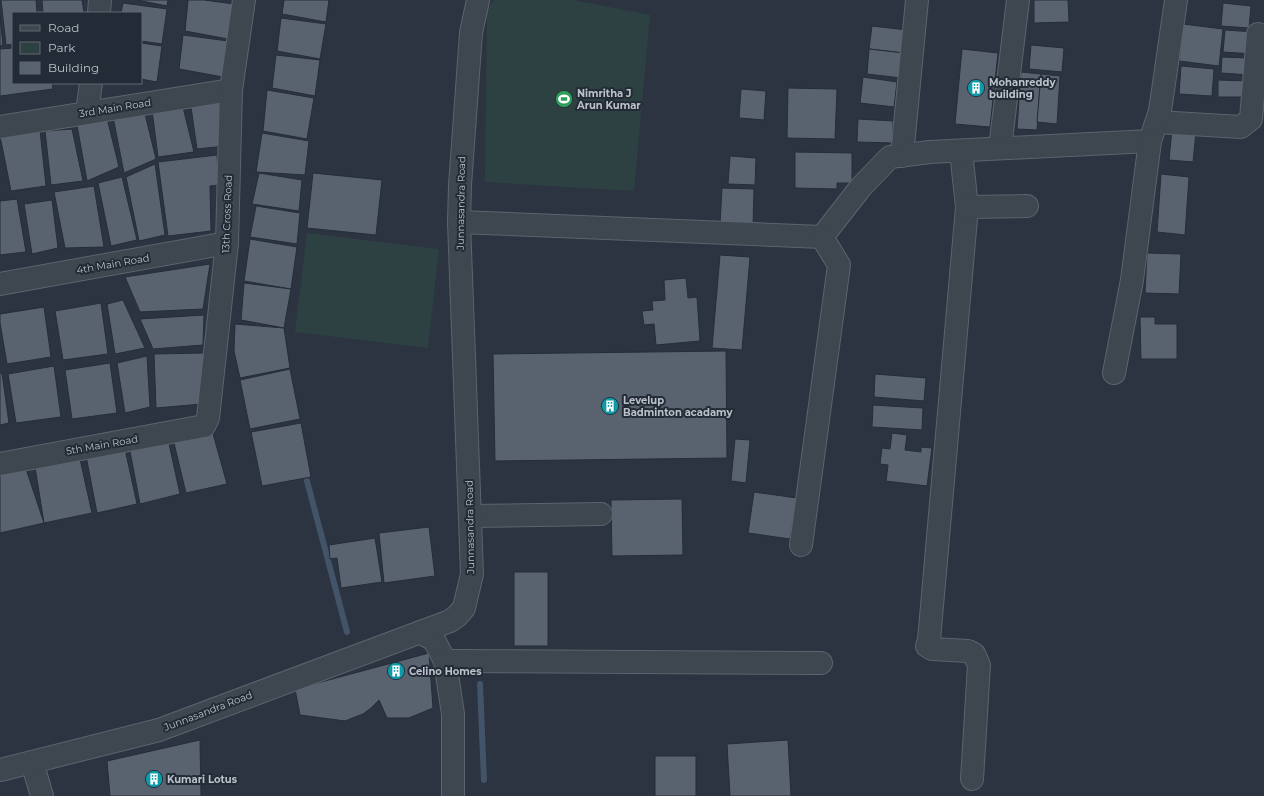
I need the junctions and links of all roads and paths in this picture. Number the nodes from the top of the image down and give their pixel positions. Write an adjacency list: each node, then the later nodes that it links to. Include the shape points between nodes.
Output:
1 (100, 0): 7 (street)
2 (244, 0): 10 (street, 13th Cross Road)
3 (478, 0): 19 (street, Junnasandra Road, via 471,33 460,185)
4 (917, 0): 16 (street)
5 (1018, 0): 14 (street)
6 (1176, 0): 13 (street, via 1160,111)
7 (99, 12)
8 (1258, 34): 13 (street, via 1251,119 1241,127)
9 (91, 84): 11 (street)
10 (231, 90): 11 (street, 3rd Main Road); 21 (street, 13th Cross Road)
11 (87, 113): 12 (street, 3rd Main Road)
12 (0, 127)
13 (1154, 131): 14 (street); 23 (street, via 1132,280)
14 (1000, 148): 15 (street)
15 (961, 151): 16 (street); 18 (street)
16 (902, 156): 20 (street, via 890,157 861,187)
17 (1027, 206): 18 (street)
18 (967, 207): 34 (street, via 927,646 932,649 968,651 974,654 980,665)
19 (460, 222): 20 (street); 27 (street, Junnasandra Road)
20 (822, 237): 28 (street, via 839,265)
21 (227, 243): 22 (street, 4th Main Road); 24 (street, 13th Cross Road, via 208,418)
22 (0, 284)
23 (1114, 373)
24 (204, 426): 25 (street, 5th Main Road)
25 (0, 464)
26 (601, 514): 27 (street)
27 (470, 516): 29 (street, Junnasandra Road, via 472,574 464,608 450,621)
28 (801, 545)
29 (420, 632): 30 (street, via 434,640); 32 (street, Junnasandra Road, via 159,730)
30 (444, 661): 31 (street); 36 (street, via 453,714)
31 (821, 664)
32 (32, 762): 33 (street, Junnasandra Road); 35 (street)
33 (0, 770)
34 (972, 779)
35 (42, 796)
36 (453, 796)

